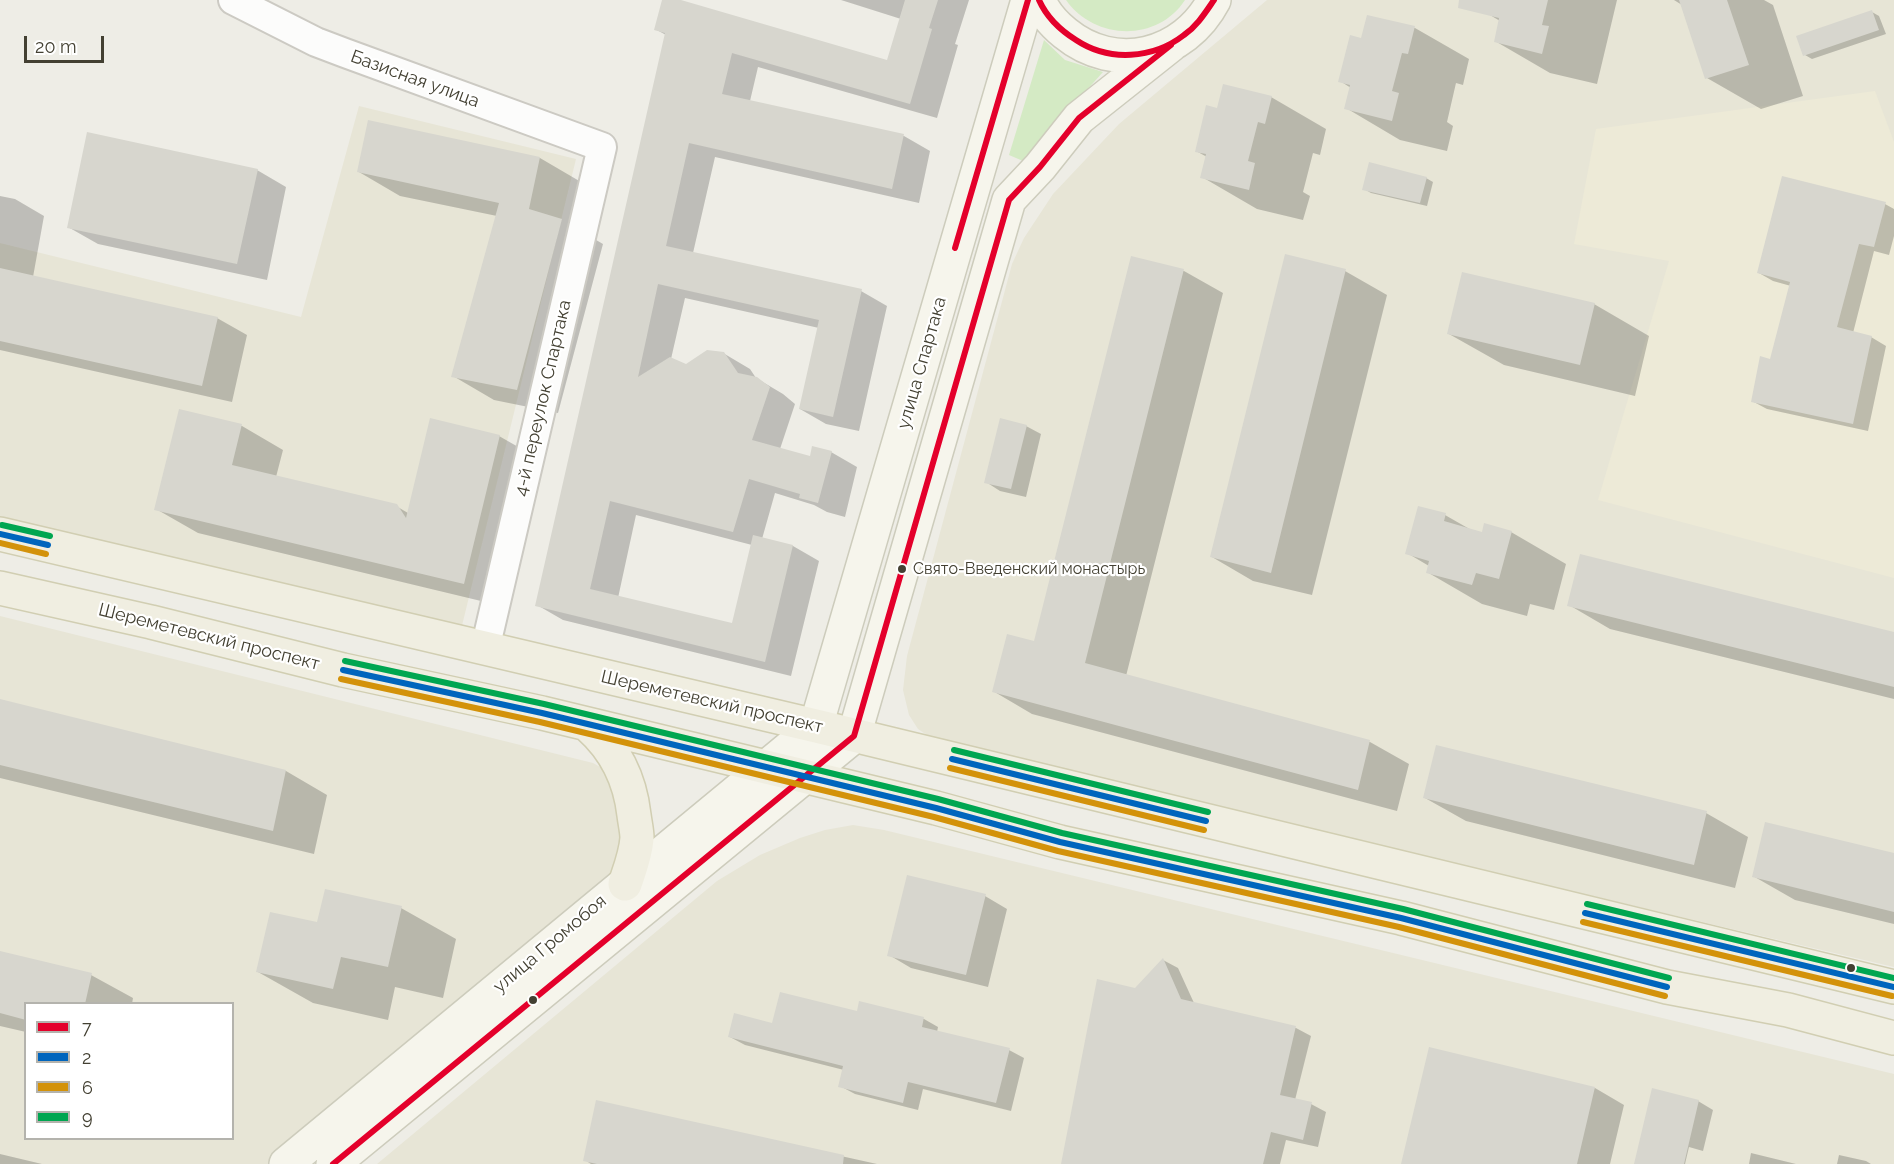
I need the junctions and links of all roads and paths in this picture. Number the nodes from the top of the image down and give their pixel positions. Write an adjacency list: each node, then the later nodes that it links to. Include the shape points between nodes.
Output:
1 (233, 0): 6 (street, Базисная улица, via 345,54)
2 (1028, 0): 13 (main road, улица Спартака)
3 (1039, 0): 5 (main road, via 1056,26 1076,42 1098,52 1148,54)
4 (1214, 0): 5 (main road, via 1195,28)
5 (1171, 45): 14 (main road, via 1079,118 1009,200)
6 (602, 147): 11 (street, 4-й переулок Спартака)
7 (0, 534): 8 (main road, Шереметевский проспект)
8 (48, 545): 10 (main road); 11 (main road, Шереметевский проспект)
9 (0, 588): 10 (main road, Шереметевский проспект)
10 (34, 596): 12 (main road, Шереметевский проспект)
11 (485, 649): 13 (main road, Шереметевский проспект)
12 (589, 726): 15 (main road, Шереметевский проспект); 18 (main road, via 621,765 632,796 637,836)
13 (816, 726): 14 (main road, Шереметевский проспект); 15 (main road, улица Громобоя)
14 (854, 736): 16 (main road); 17 (main road, Шереметевский проспект)
15 (764, 768): 16 (main road, Шереметевский проспект); 18 (main road, улица Громобоя)
16 (804, 777): 19 (main road, Шереметевский проспект, via 1060,842); 25 (main road, улица Громобоя)
17 (1410, 870): 19 (main road); 20 (main road, Шереметевский проспект)
18 (625, 884): 24 (main road, улица Громобоя)
19 (1401, 918): 21 (main road, Шереметевский проспект)
20 (1681, 936): 21 (main road); 22 (main road, Шереметевский проспект)
21 (1667, 987): 23 (main road, Шереметевский проспект, via 1788,1010)
22 (1894, 987)
23 (1894, 1038)
24 (286, 1164)
25 (333, 1164)

